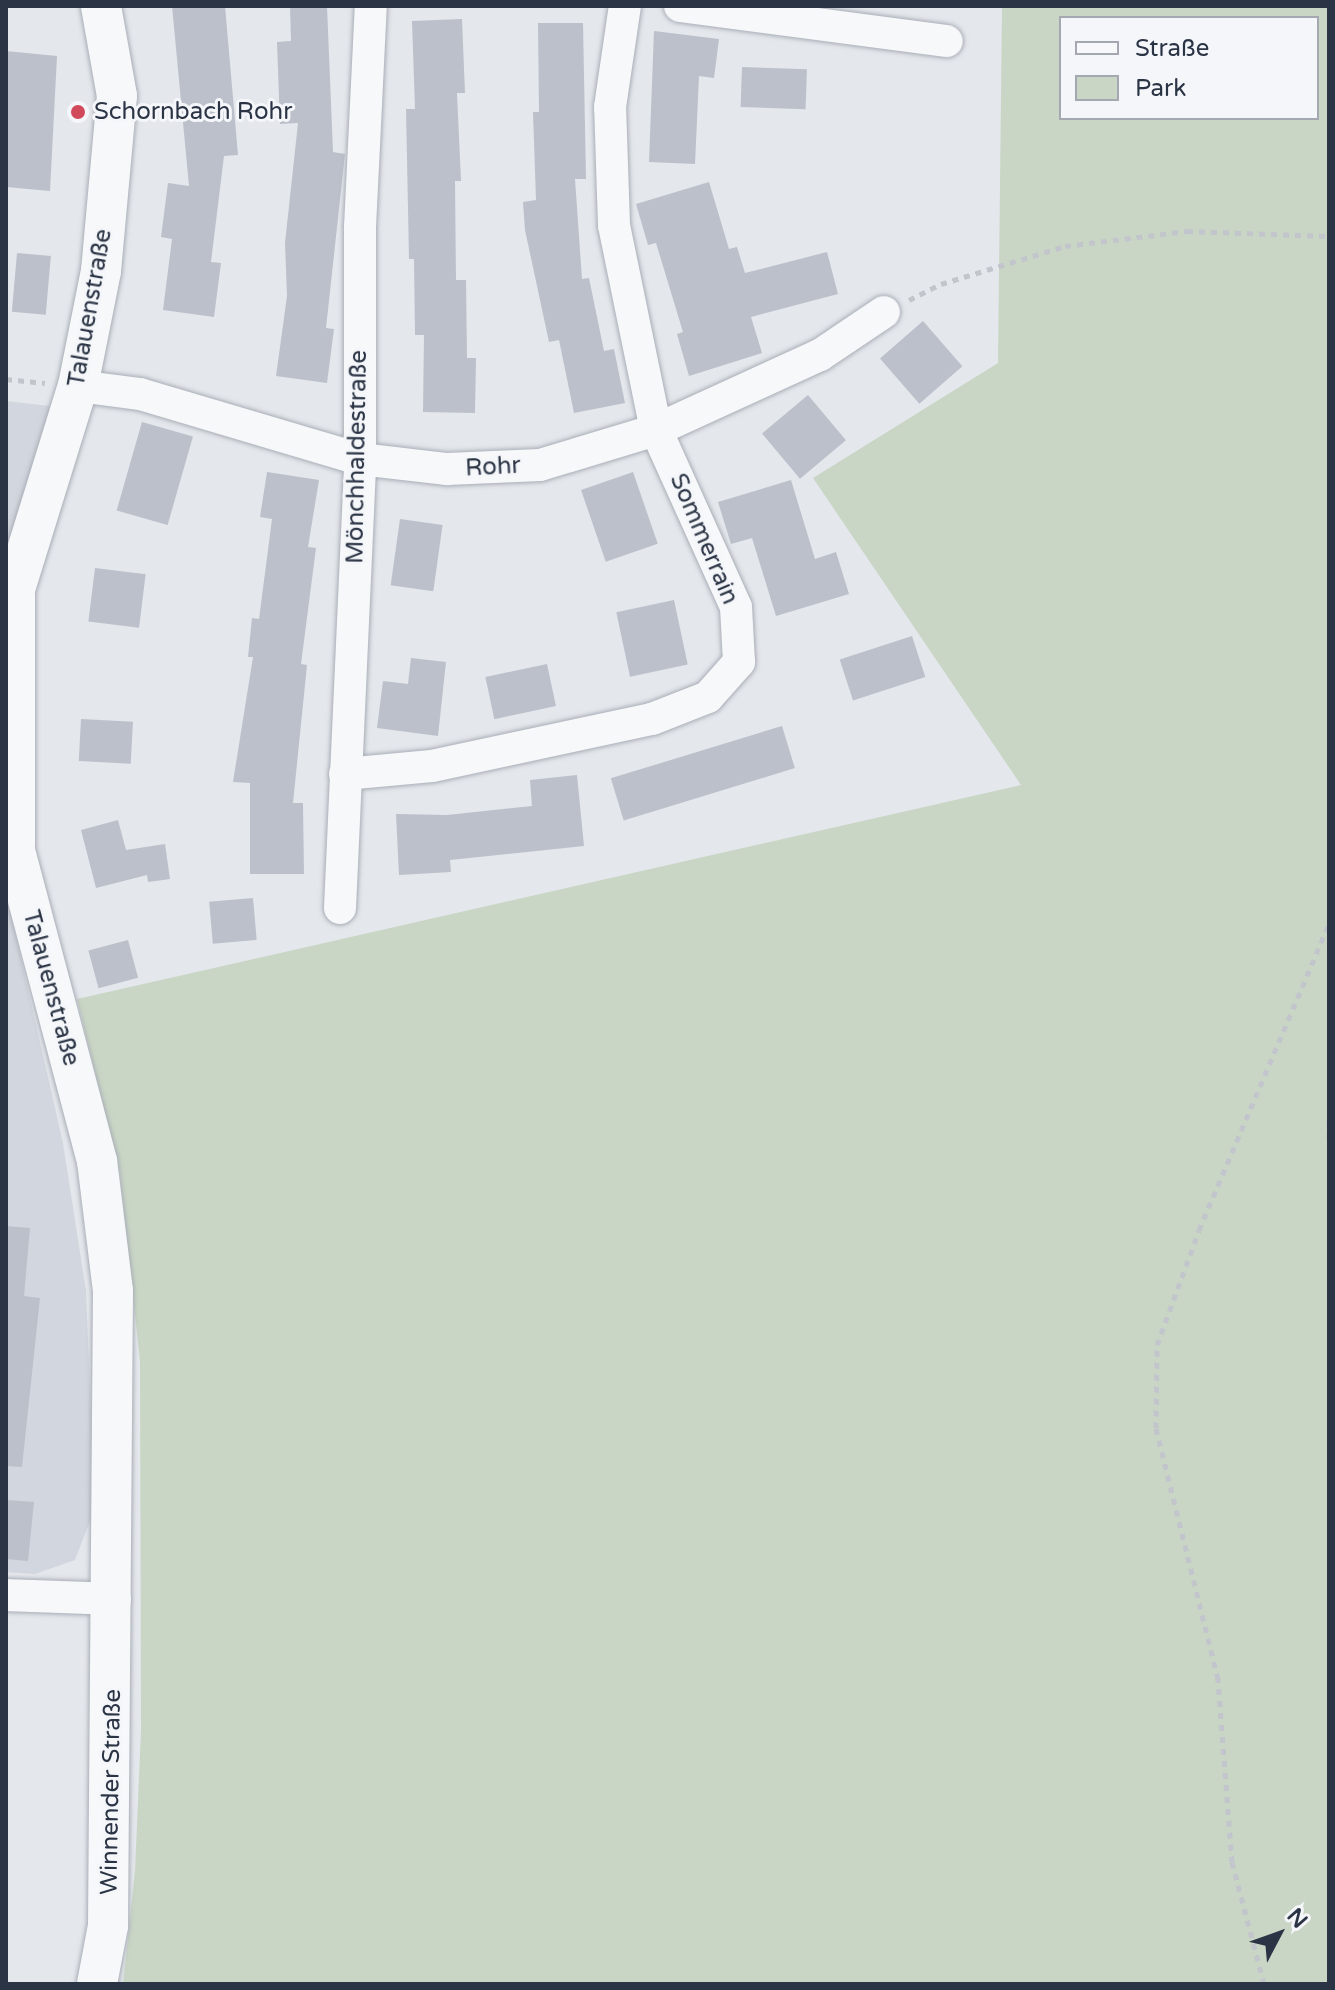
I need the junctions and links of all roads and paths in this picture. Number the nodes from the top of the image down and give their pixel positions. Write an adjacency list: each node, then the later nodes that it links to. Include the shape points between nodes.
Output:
1 (101, 6): 8 (street, Talauenstraße, via 117,96 101,271)
2 (371, 6): 10 (street, Mönchhaldestraße, via 360,227)
3 (625, 6): 9 (street, Sommerrain, via 610,107 614,225)
4 (680, 6): 5 (street)
5 (947, 41)
6 (1329, 236): 7 (path, via 1187,231 1065,246 941,284)
7 (884, 312): 9 (street, Rohr, via 820,355)
8 (78, 386): 10 (street, Rohr, via 140,394); 17 (street, Talauenstraße, via 15,589 15,851 99,1176 113,1291)
9 (656, 430): 10 (street, Rohr, via 540,465 447,469); 11 (street, Sommerrain, via 736,607 739,662 708,697 652,719 529,747 432,766)
10 (360, 459): 11 (street, Mönchhaldestraße)
11 (345, 774): 12 (street, Mönchhaldestraße)
12 (340, 908)
13 (1329, 923): 19 (path, via 1199,1230 1157,1345 1156,1428 1218,1679 1232,1862)
14 (1329, 1121): 15 (path)
15 (1329, 1143)
16 (6, 1595): 17 (street)
17 (115, 1599): 18 (street, Winnender Straße, via 108,1926)
18 (97, 1984)
19 (1264, 1984)

